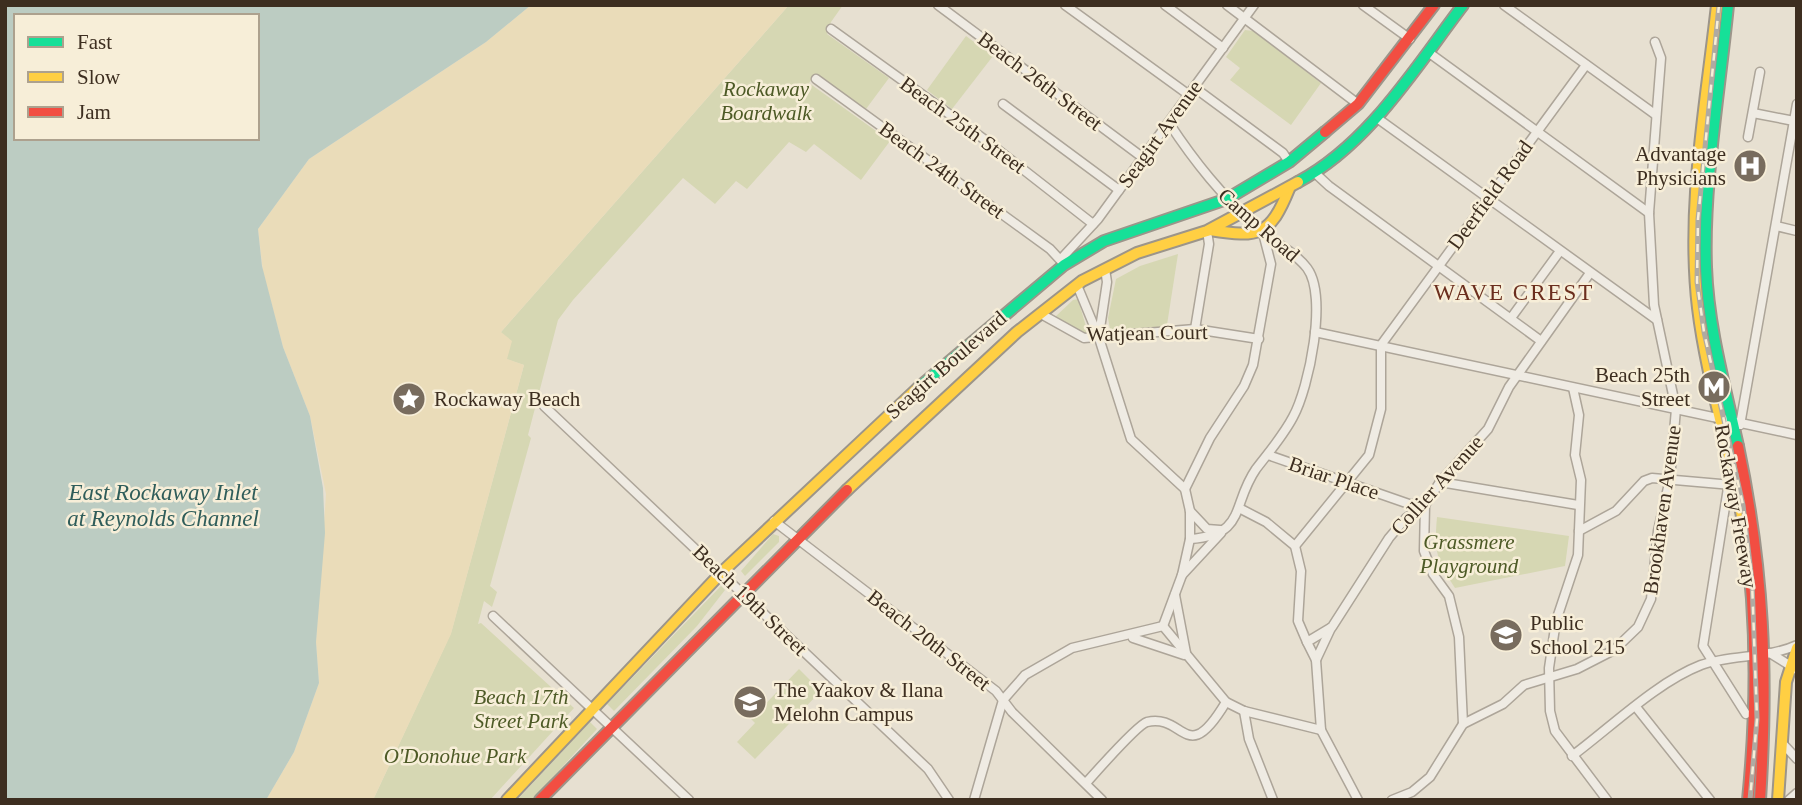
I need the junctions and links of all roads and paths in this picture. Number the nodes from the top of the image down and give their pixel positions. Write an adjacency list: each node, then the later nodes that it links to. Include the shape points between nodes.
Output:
1 (938, 5): 32 (street, Beach 26th Street)
2 (1065, 5): 21 (street)
3 (1165, 5): 16 (street)
4 (1227, 5): 12 (street)
5 (1254, 5): 12 (street, Seagirt Avenue)
6 (1363, 5): 14 (street)
7 (1434, 5): 14 (main road, Seagirt Boulevard)
8 (1463, 5): 17 (main road, Seagirt Boulevard)
9 (1504, 5): 18 (street)
10 (1717, 5): 67 (main road, Rockaway Freeway, via 1694,259 1700,321)
11 (1728, 5): 68 (main road, Rockaway Freeway, via 1706,257 1712,327)
12 (1245, 18): 16 (street, Seagirt Avenue); 23 (street)
13 (831, 29): 41 (street, Beach 25th Street)
14 (1410, 39): 23 (main road, Seagirt Boulevard)
15 (1655, 42): 26 (street, Brookhaven Avenue, via 1661,58)
16 (1223, 48): 21 (street, Seagirt Avenue)
17 (1428, 52): 27 (main road, Seagirt Boulevard); 30 (street)
18 (1586, 65): 26 (street); 30 (street, Deerfield Road)
19 (1760, 72): 25 (street)
20 (816, 79): 48 (street, Beach 24th Street)
21 (1192, 91): 29 (street, Seagirt Avenue); 33 (street, via 1283,153)
22 (1003, 104): 36 (street)
23 (1358, 104): 33 (main road, Seagirt Boulevard)
24 (1797, 104): 28 (street)
25 (1752, 113): 28 (street); 31 (street)
26 (1656, 115): 39 (street, Brookhaven Avenue)
27 (1377, 118): 34 (main road, Seagirt Boulevard); 37 (street)
28 (1794, 121): 42 (street)
29 (1169, 122): 32 (street, Seagirt Avenue); 38 (street, Camp Road, via 1207,179)
30 (1537, 131): 37 (street, Deerfield Road); 39 (street)
31 (1748, 137)
32 (1142, 157): 36 (street, Seagirt Avenue)
33 (1289, 162): 38 (main road, Seagirt Boulevard)
34 (1315, 173): 35 (main road, Seagirt Boulevard); 50 (street)
35 (1289, 189): 40 (main road, Seagirt Boulevard); 45 (main road)
36 (1119, 190): 41 (street, Seagirt Avenue)
37 (1488, 198): 46 (street); 50 (street, Deerfield Road)
38 (1227, 199): 40 (street, Camp Road); 48 (main road, Seagirt Boulevard, via 1133,229)
39 (1649, 213): 56 (street, Brookhaven Avenue)
40 (1242, 214): 43 (main road, Seagirt Boulevard); 45 (street, Camp Road)
41 (1093, 224): 48 (street, Seagirt Avenue)
42 (1776, 226): 44 (street); 68 (street)
43 (1208, 230): 45 (main road, via 1251,237); 51 (main road, Seagirt Boulevard, via 1137,253); 57 (street)
44 (1797, 231)
45 (1263, 233): 47 (street, Camp Road); 49 (street)
46 (1560, 251): 52 (street); 55 (street)
47 (1297, 258): 49 (street, via 1282,254); 58 (street, Camp Road, via 1314,284)
48 (1062, 262): 80 (main road, Seagirt Boulevard)
49 (1271, 264): 60 (street)
50 (1438, 266): 55 (street); 62 (street, Deerfield Road)
51 (1105, 269): 53 (main road, Seagirt Boulevard); 59 (street)
52 (1590, 273): 56 (street); 61 (street, Collier Avenue)
53 (1077, 285): 54 (main road, Seagirt Boulevard); 59 (street)
54 (1041, 314): 59 (street, Watjean Court, via 1084,338); 83 (main road, Seagirt Boulevard)
55 (1511, 318): 61 (street)
56 (1657, 320): 66 (street, Brookhaven Avenue)
57 (1195, 329): 59 (street, Watjean Court); 60 (street, Watjean Court)
58 (1315, 332): 62 (street); 70 (street, Camp Road, via 1299,405)
59 (1099, 338): 75 (street, via 1131,439)
60 (1259, 339): 75 (street, via 1244,386 1210,438)
61 (1541, 341): 63 (street, Collier Avenue)
62 (1381, 345): 63 (street); 73 (street, via 1381,409 1376,435 1369,455)
63 (1518, 376): 64 (street); 72 (street, Collier Avenue, via 1488,429)
64 (1573, 388): 66 (street); 77 (street, via 1579,415 1575,455 1581,480)
65 (544, 406): 86 (street, Beach 19th Street)
66 (1676, 409): 67 (street); 71 (street, Brookhaven Avenue)
67 (1721, 419): 68 (street); 74 (main road, Rockaway Freeway)
68 (1737, 422): 69 (street); 96 (main road, Rockaway Freeway, via 1759,562)
69 (1797, 436)
70 (1268, 455): 73 (street, Briar Place); 78 (street, Camp Road, via 1250,480)
71 (1670, 479): 74 (street); 82 (street, via 1644,481 1616,511); 101 (street, Brookhaven Avenue, via 1658,531 1651,599 1643,618 1614,650)
72 (1440, 482): 76 (street, Collier Avenue); 77 (street)
73 (1348, 483): 76 (street, Briar Place); 85 (street)
74 (1733, 485): 96 (main road, Rockaway Freeway); 99 (street, via 1703,646)
75 (1185, 489): 79 (street)
76 (1425, 505): 92 (street, Collier Avenue, via 1389,538); 108 (street, via 1424,551 1448,596 1459,637)
77 (1578, 505): 82 (street)
78 (1239, 508): 81 (street, Camp Road, via 1233,523); 85 (street)
79 (1190, 511): 81 (street, via 1207,528); 84 (street)
80 (774, 521): 83 (street, Beach 20th Street); 86 (main road, Seagirt Boulevard)
81 (1223, 531): 84 (street); 87 (street, Camp Road)
82 (1579, 531): 101 (street, via 1573,573 1556,621)
83 (796, 537): 88 (main road, Seagirt Boulevard); 102 (street, Beach 20th Street)
84 (1189, 539): 87 (street)
85 (1296, 546): 94 (street, via 1301,571 1298,621)
86 (722, 572): 88 (street, Beach 19th Street); 105 (main road, Seagirt Boulevard)
87 (1182, 575): 89 (street)
88 (741, 592): 109 (main road, Seagirt Boulevard); 120 (street, Beach 19th Street, via 928,769)
89 (1175, 595): 91 (street); 97 (street)
90 (493, 616): 105 (street)
91 (1163, 626): 93 (street); 97 (street)
92 (1332, 627): 94 (street, Collier Avenue); 98 (street, Collier Avenue)
93 (1127, 637): 97 (street); 102 (street, via 1072,648 1048,660 1025,675)
94 (1307, 642): 98 (street, Collier Avenue)
95 (1797, 647): 96 (street); 100 (main road)
96 (1763, 654): 99 (street); 100 (street); 127 (main road, Rockaway Freeway); 128 (main road, Rockaway Freeway, via 1766,702)
97 (1186, 656): 103 (street)
98 (1316, 660): 110 (street, Collier Avenue)
99 (1712, 662): 104 (street, via 1680,675); 107 (street)
100 (1793, 669): 111 (main road, via 1786,687)
101 (1549, 678): 108 (street, Brookhaven Avenue, via 1524,685 1503,704); 112 (street, via 1555,731)
102 (1003, 700): 114 (street, Beach 20th Street); 121 (street)
103 (1226, 702): 106 (street); 114 (street, via 1211,726 1198,735 1190,736 1160,722 1142,724)
104 (1636, 707): 112 (street); 126 (street)
105 (594, 710): 109 (street); 117 (main road, Seagirt Boulevard)
106 (1244, 711): 110 (street); 123 (street, via 1249,739)
107 (1746, 714)
108 (1463, 724): 124 (street, via 1430,777 1412,792)
109 (611, 725): 118 (main road, Seagirt Boulevard); 119 (street)
110 (1321, 730): 116 (street)
111 (1783, 744): 113 (street); 129 (main road)
112 (1572, 756): 125 (street)
113 (1797, 759)
114 (1086, 783): 122 (street, Beach 20th Street)
115 (1797, 793): 130 (street)
116 (1360, 799)
117 (507, 800)
118 (540, 800)
119 (688, 800)
120 (949, 800)
121 (974, 800)
122 (1102, 800)
123 (1273, 800)
124 (1392, 800)
125 (1607, 800)
126 (1710, 800)
127 (1748, 800)
128 (1760, 800)
129 (1778, 800)
130 (1789, 800)

